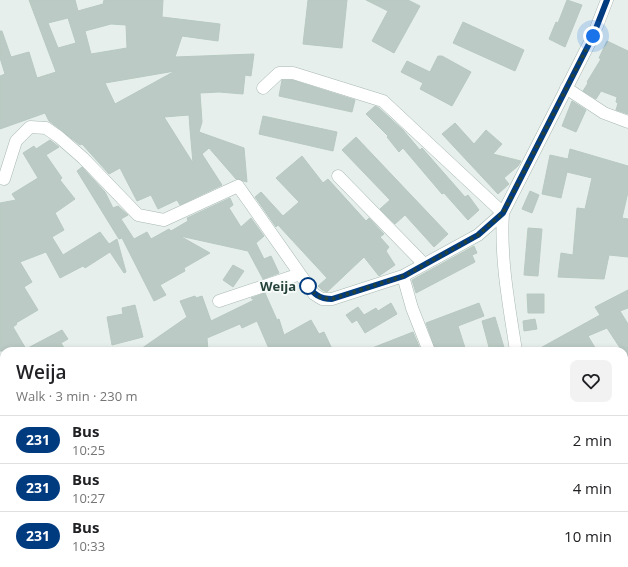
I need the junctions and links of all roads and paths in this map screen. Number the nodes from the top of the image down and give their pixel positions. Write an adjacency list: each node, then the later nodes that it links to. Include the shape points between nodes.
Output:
1 (607, 0): 3 (street, via 593,36)
2 (264, 88): 7 (street, via 279,73 292,73 383,101)
3 (566, 88): 4 (street, via 604,113); 7 (street)
4 (628, 122)
5 (338, 176): 8 (street)
6 (0, 178): 9 (street, via 4,179 16,141 30,127 46,128 59,137 138,215 164,220 238,186)
7 (503, 213): 8 (street, via 478,235); 13 (street, via 501,236)
8 (424, 264): 10 (street)
9 (300, 274): 10 (street, via 314,294 322,299 347,296); 11 (street)
10 (404, 276): 12 (street, via 412,308)
11 (219, 301)
12 (427, 347)
13 (515, 347)

